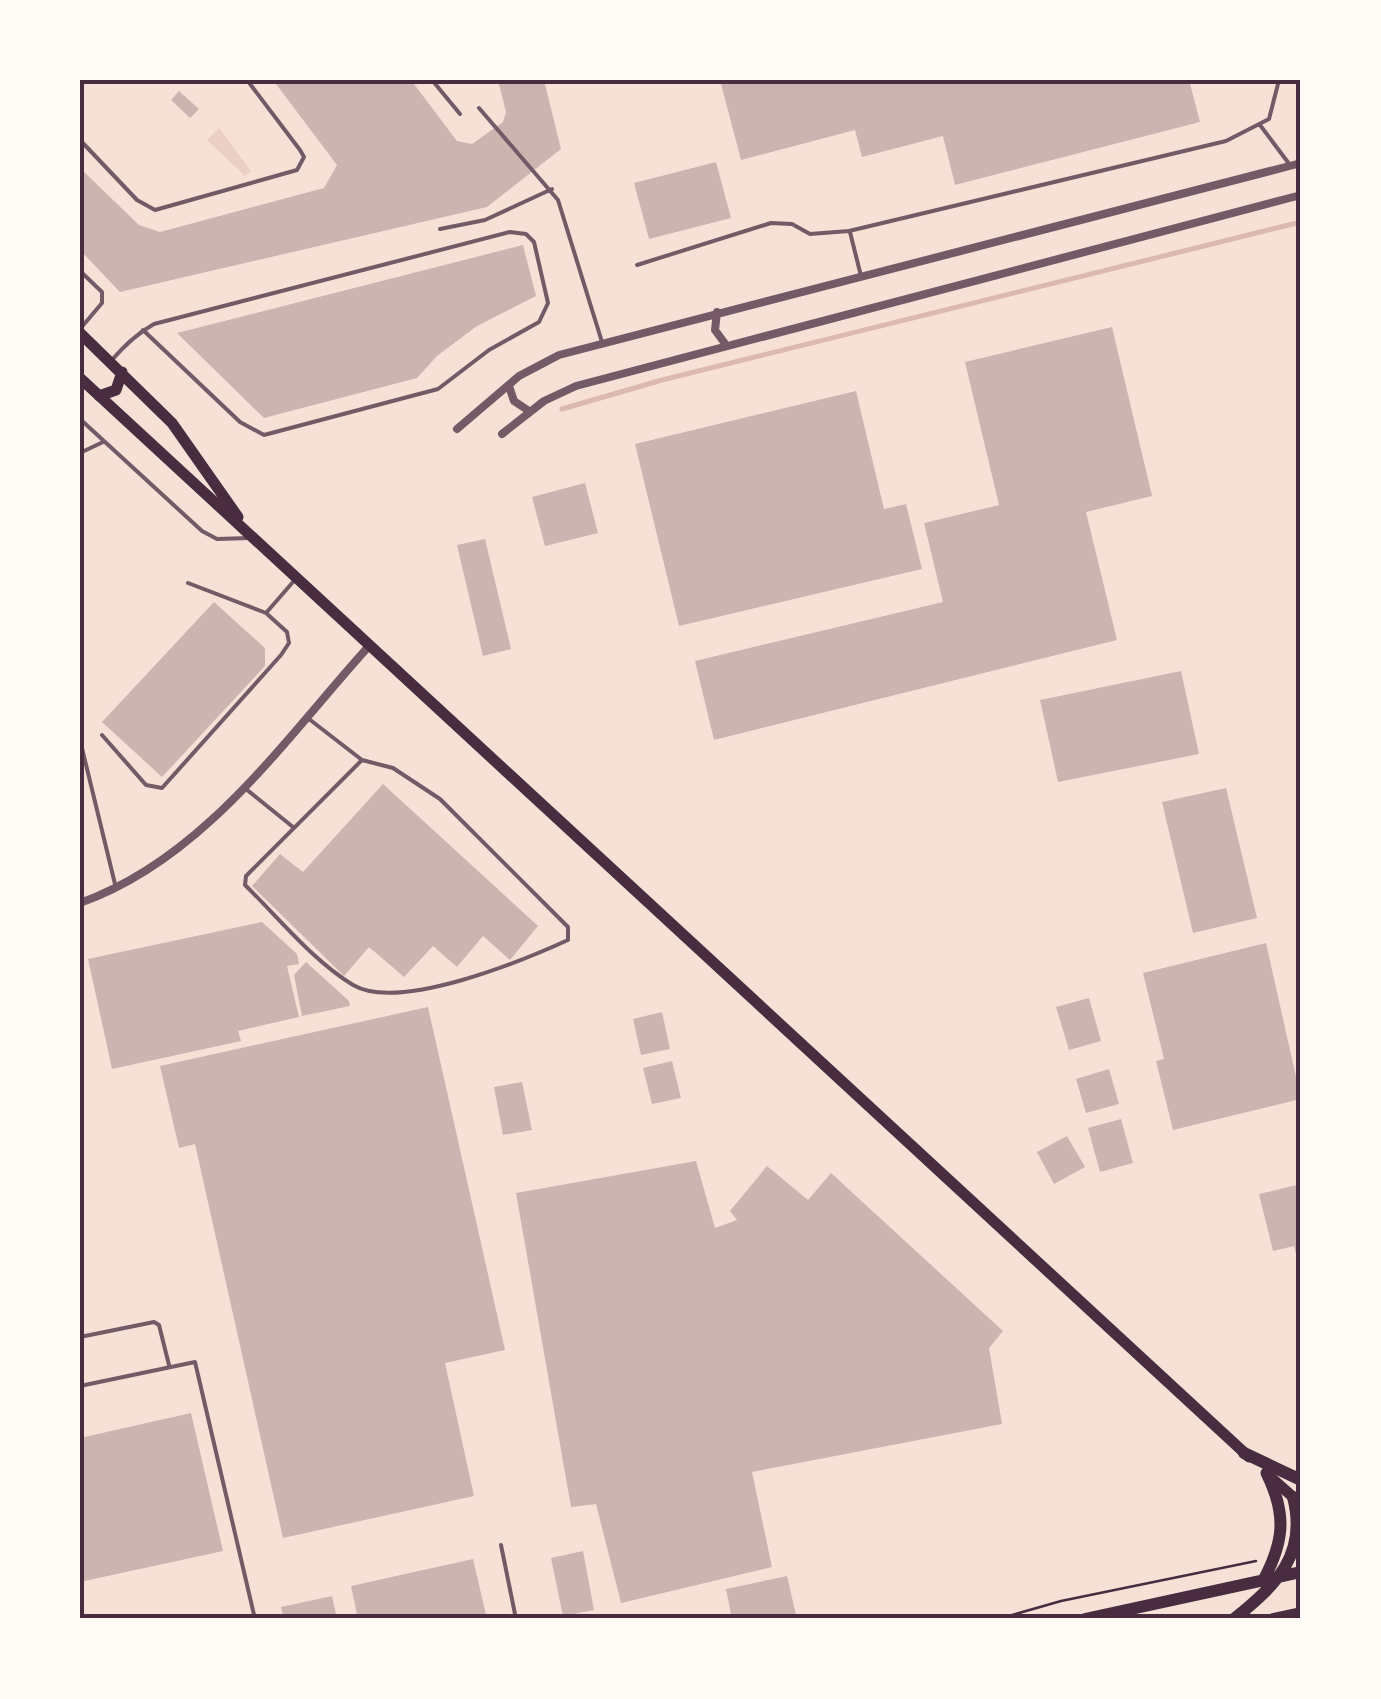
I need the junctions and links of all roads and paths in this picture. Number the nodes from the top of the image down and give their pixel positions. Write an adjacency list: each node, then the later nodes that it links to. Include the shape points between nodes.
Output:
1 (247, 80): 7 (lane, via 304,157 297,170 155,210)
2 (432, 80): 5 (lane)
3 (1279, 80): 6 (lane, via 1269,119)
4 (479, 108): 10 (lane)
5 (460, 114)
6 (1260, 125): 9 (lane); 13 (lane, via 1226,142)
7 (80, 140)
8 (1301, 163): 9 (street)
9 (1290, 166): 16 (street)
10 (552, 189): 12 (lane, via 485,220); 20 (lane)
11 (1301, 196): 21 (street)
12 (440, 229)
13 (850, 231): 14 (lane, via 810,234 771,223); 16 (lane)
14 (638, 264)
15 (80, 271): 19 (lane, via 102,292 102,302)
16 (861, 276): 17 (street)
17 (717, 312): 20 (street); 21 (street, via 715,330)
18 (143, 330): 18 (lane, via 240,422 264,436 438,389 539,322 548,303 534,242 510,232); 22 (lane)
19 (80, 331): 22 (main road)
20 (602, 342): 25 (street, via 543,362)
21 (726, 345): 27 (street, via 576,386)
22 (110, 362): 23 (main road)
23 (122, 372): 26 (main road, via 116,390); 33 (main road, via 172,423)
24 (80, 378): 26 (main road)
25 (509, 386): 27 (street, via 514,401); 29 (street)
26 (99, 396): 33 (main road)
27 (530, 410): 30 (street)
28 (80, 419): 31 (lane)
29 (457, 429)
30 (502, 434)
31 (104, 442): 32 (lane); 33 (lane, via 202,531 217,540)
32 (80, 453)
33 (252, 537): 34 (main road)
34 (296, 578): 36 (lane); 37 (main road)
35 (188, 583): 36 (lane)
36 (266, 614): 39 (lane, via 288,632 282,655 162,788 146,785)
37 (369, 646): 38 (street); 49 (main road)
38 (306, 716): 41 (lane); 42 (street)
39 (102, 735)
40 (80, 740): 44 (lane)
41 (362, 760): 43 (lane); 43 (lane, via 393,768 440,799 568,927 568,940 495,973 382,994 356,987 245,885 251,868)
42 (242, 786): 43 (lane); 44 (street, via 174,854)
43 (292, 828)
44 (116, 889): 45 (street)
45 (80, 903)
46 (80, 1337): 47 (lane, via 154,1322)
47 (169, 1365): 48 (lane); 59 (lane, via 191,1359 198,1366)
48 (80, 1386)
49 (1244, 1453): 50 (main road); 51 (main road)
50 (1267, 1474): 52 (main road); 54 (main road, via 1283,1520)
51 (1301, 1480)
52 (1297, 1499): 56 (main road, via 1298,1534)
53 (501, 1545): 60 (lane)
54 (1271, 1567): 57 (main road); 61 (path, via 1252,1560)
55 (1301, 1572): 56 (main road)
56 (1283, 1576): 57 (main road); 63 (main road)
57 (1263, 1581): 62 (main road)
58 (1301, 1613): 64 (main road)
59 (255, 1619)
60 (516, 1619)
61 (998, 1619)
62 (1085, 1619)
63 (1234, 1619)
64 (1273, 1619)

